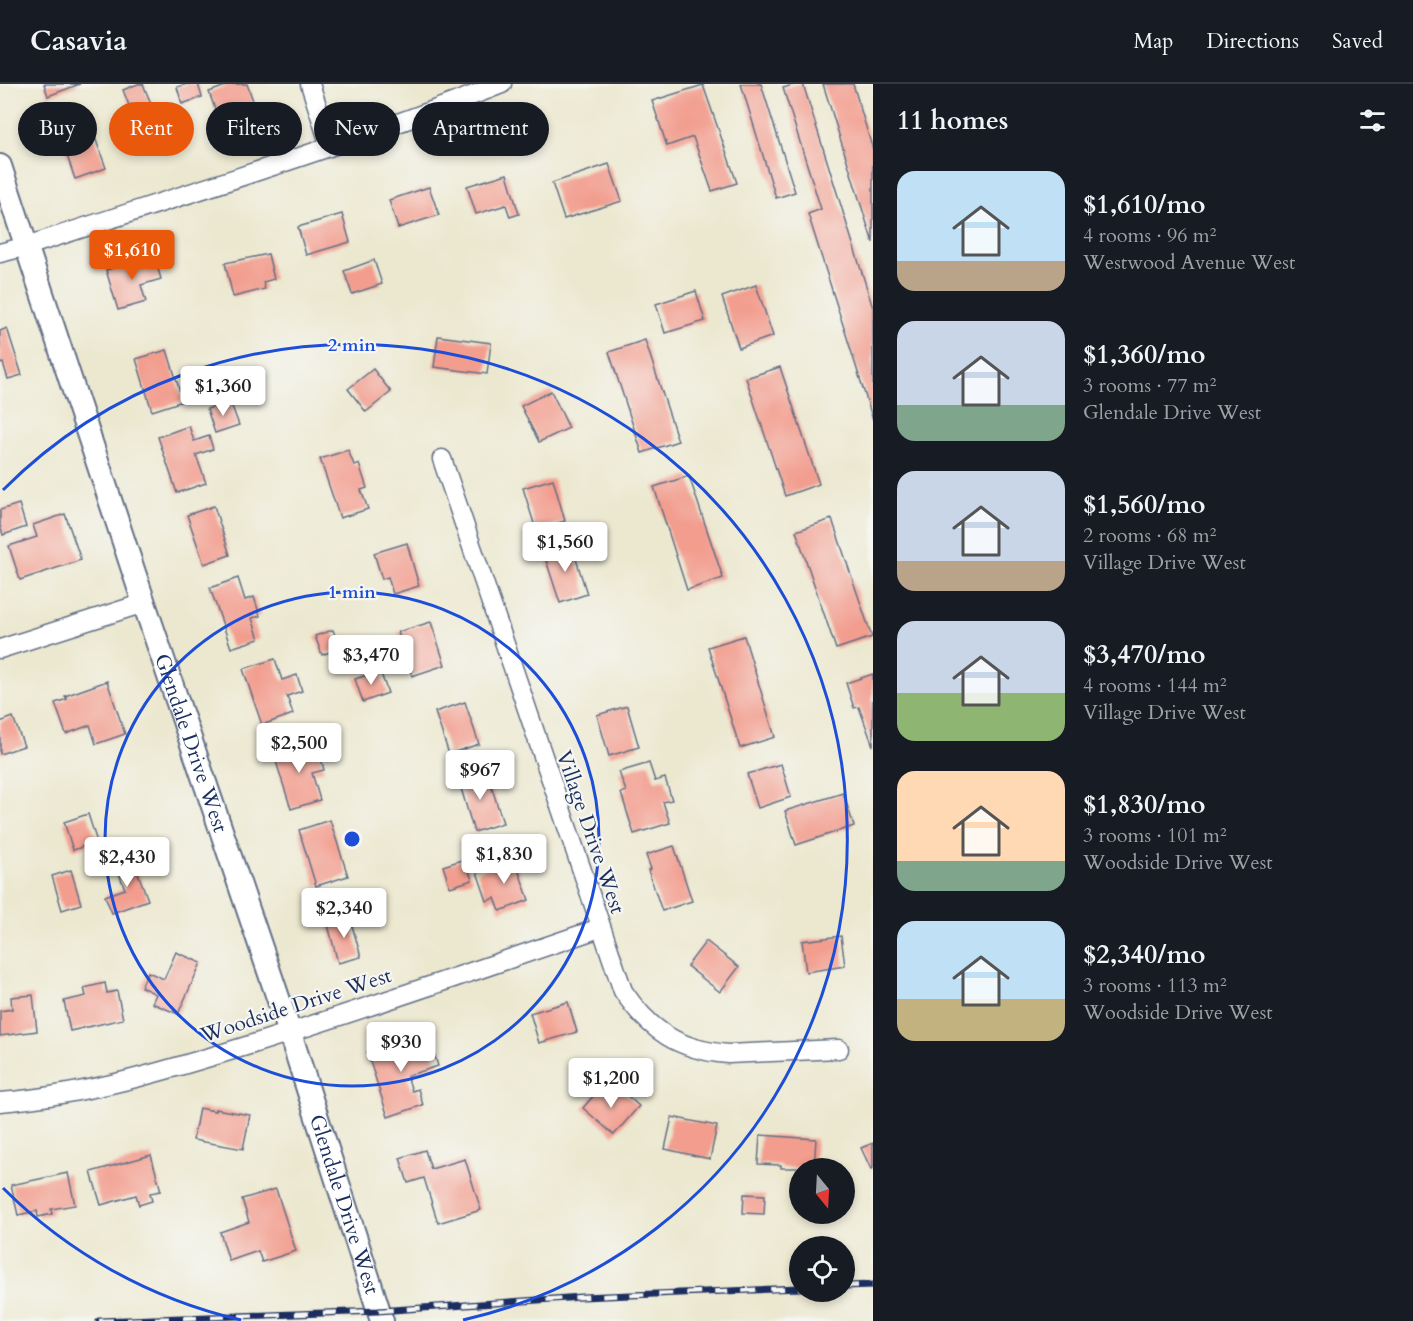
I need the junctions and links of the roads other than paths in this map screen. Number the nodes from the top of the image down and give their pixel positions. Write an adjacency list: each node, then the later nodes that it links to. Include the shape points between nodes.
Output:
1 (309, 84): 3 (street)
2 (502, 84): 4 (street)
3 (315, 102)
4 (400, 122)
5 (314, 151): 7 (street)
6 (0, 166): 7 (street, Glendale Drive West)
7 (27, 246): 8 (street); 10 (street, Glendale Drive West)
8 (0, 254)
9 (442, 459): 12 (street, Village Drive West)
10 (144, 603): 11 (street); 13 (street, Glendale Drive West)
11 (0, 649)
12 (600, 928): 13 (street, Woodside Drive West); 14 (street, Village Drive West, via 622,991 638,1013 677,1042 710,1053 728,1054)
13 (290, 1032): 15 (street, Woodside Drive West, via 163,1072 35,1099); 16 (street, Glendale Drive West)
14 (839, 1049)
15 (0, 1102)
16 (382, 1321)

